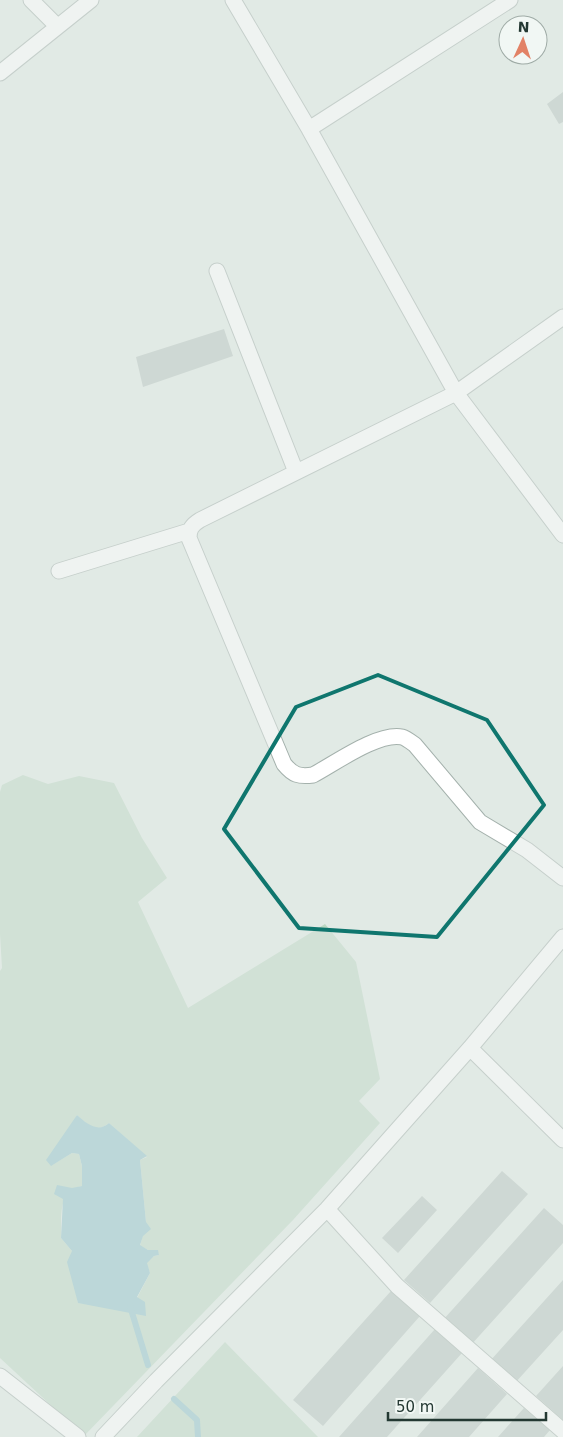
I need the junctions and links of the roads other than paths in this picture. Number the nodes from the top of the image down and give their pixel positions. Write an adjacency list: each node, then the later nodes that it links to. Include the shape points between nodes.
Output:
1 (31, 0): 5 (street)
2 (91, 0): 5 (street)
3 (232, 0): 7 (street)
4 (510, 0): 7 (street)
5 (57, 26): 6 (street)
6 (0, 73)
7 (309, 129): 10 (street)
8 (217, 271): 11 (street)
9 (563, 317): 10 (street)
10 (456, 393): 11 (street); 13 (street)
11 (296, 472): 12 (street, via 200,520)
12 (189, 531): 14 (street); 15 (street, via 189,538 284,764 292,774 302,777 313,775 372,742 389,736 403,737 415,745 480,822 526,850)
13 (563, 535)
14 (58, 570)
15 (563, 878)
16 (563, 937): 17 (street)
17 (470, 1048): 18 (street); 19 (street)
18 (563, 1140)
19 (327, 1209): 21 (street, via 397,1286); 23 (street)
20 (0, 1376): 22 (street)
21 (563, 1431)
22 (78, 1437)
23 (103, 1437)

